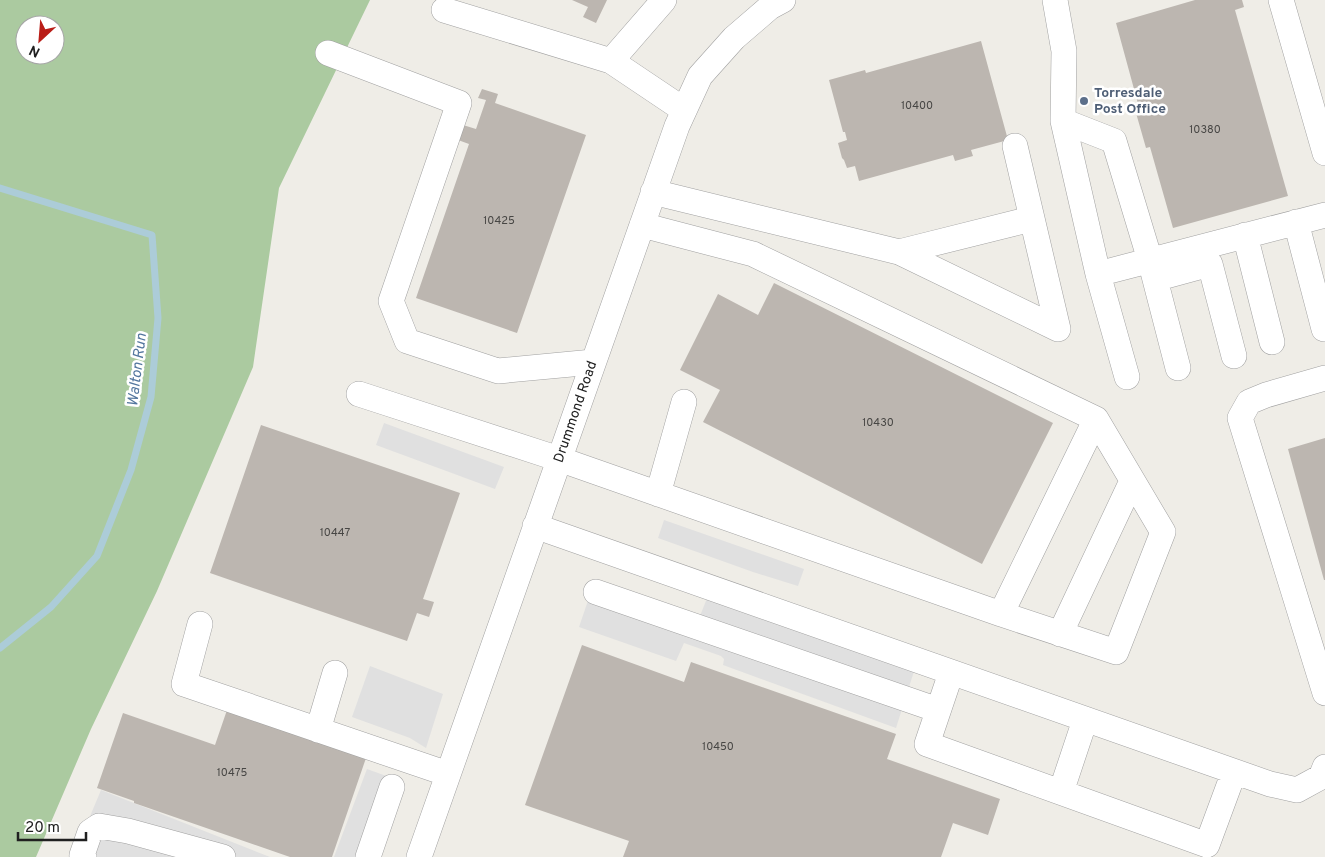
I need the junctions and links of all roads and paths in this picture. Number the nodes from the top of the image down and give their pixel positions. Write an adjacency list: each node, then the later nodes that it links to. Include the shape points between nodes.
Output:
1 (664, 0): 7 (street)
2 (782, 0): 8 (street, Drummond Road, via 734,38 700,76)
3 (1057, 0): 9 (street, via 1064,51)
4 (1281, 0): 11 (street)
5 (444, 10): 7 (street)
6 (328, 53): 24 (street, via 459,103 391,301 406,341 498,371)
7 (612, 61): 8 (street)
8 (684, 110): 12 (street, Drummond Road)
9 (1063, 121): 19 (street, via 1114,140); 20 (street)
10 (1015, 146): 14 (street)
11 (1325, 152)
12 (654, 192): 16 (street, Drummond Road); 18 (street)
13 (1325, 215): 15 (street)
14 (1031, 220): 18 (street); 18 (street, via 1058,328)
15 (1296, 222): 17 (street); 21 (street)
16 (642, 225): 24 (street, Drummond Road); 30 (street, via 753,254)
17 (1245, 236): 19 (street); 22 (street)
18 (899, 252)
19 (1152, 270): 20 (street); 23 (street, via 1210,264); 25 (street)
20 (1098, 274): 26 (street)
21 (1324, 329)
22 (1272, 342)
23 (1234, 356)
24 (593, 362): 31 (street, Drummond Road)
25 (1178, 368)
26 (1127, 378)
27 (1325, 378): 43 (street, via 1249,402 1240,418)
28 (359, 394): 31 (street)
29 (684, 402): 33 (street)
30 (1096, 419): 32 (street); 37 (street)
31 (559, 459): 33 (street); 34 (street, Drummond Road)
32 (1132, 481): 40 (street); 40 (street, via 1163,532 1116,652)
33 (658, 494): 37 (street)
34 (535, 526): 36 (street); 49 (street, Drummond Road)
35 (596, 592): 39 (street)
36 (725, 593): 39 (street); 41 (street)
37 (1001, 614): 40 (street)
38 (200, 624): 46 (street, via 184,684)
39 (711, 631): 44 (street)
40 (1060, 634)
41 (951, 672): 44 (street); 45 (street)
42 (336, 673): 46 (street)
43 (1325, 693)
44 (938, 710): 51 (street, via 927,744)
45 (1085, 720): 48 (street); 51 (street)
46 (318, 730): 49 (street)
47 (1325, 767): 48 (street, via 1321,778 1297,790)
48 (1234, 772): 51 (street, via 1207,845)
49 (448, 774): 55 (street, Drummond Road)
50 (392, 786): 54 (street)
51 (1061, 792)
52 (84, 857): 53 (street, via 90,832 98,826)
53 (223, 857)
54 (368, 857)
55 (419, 857)

